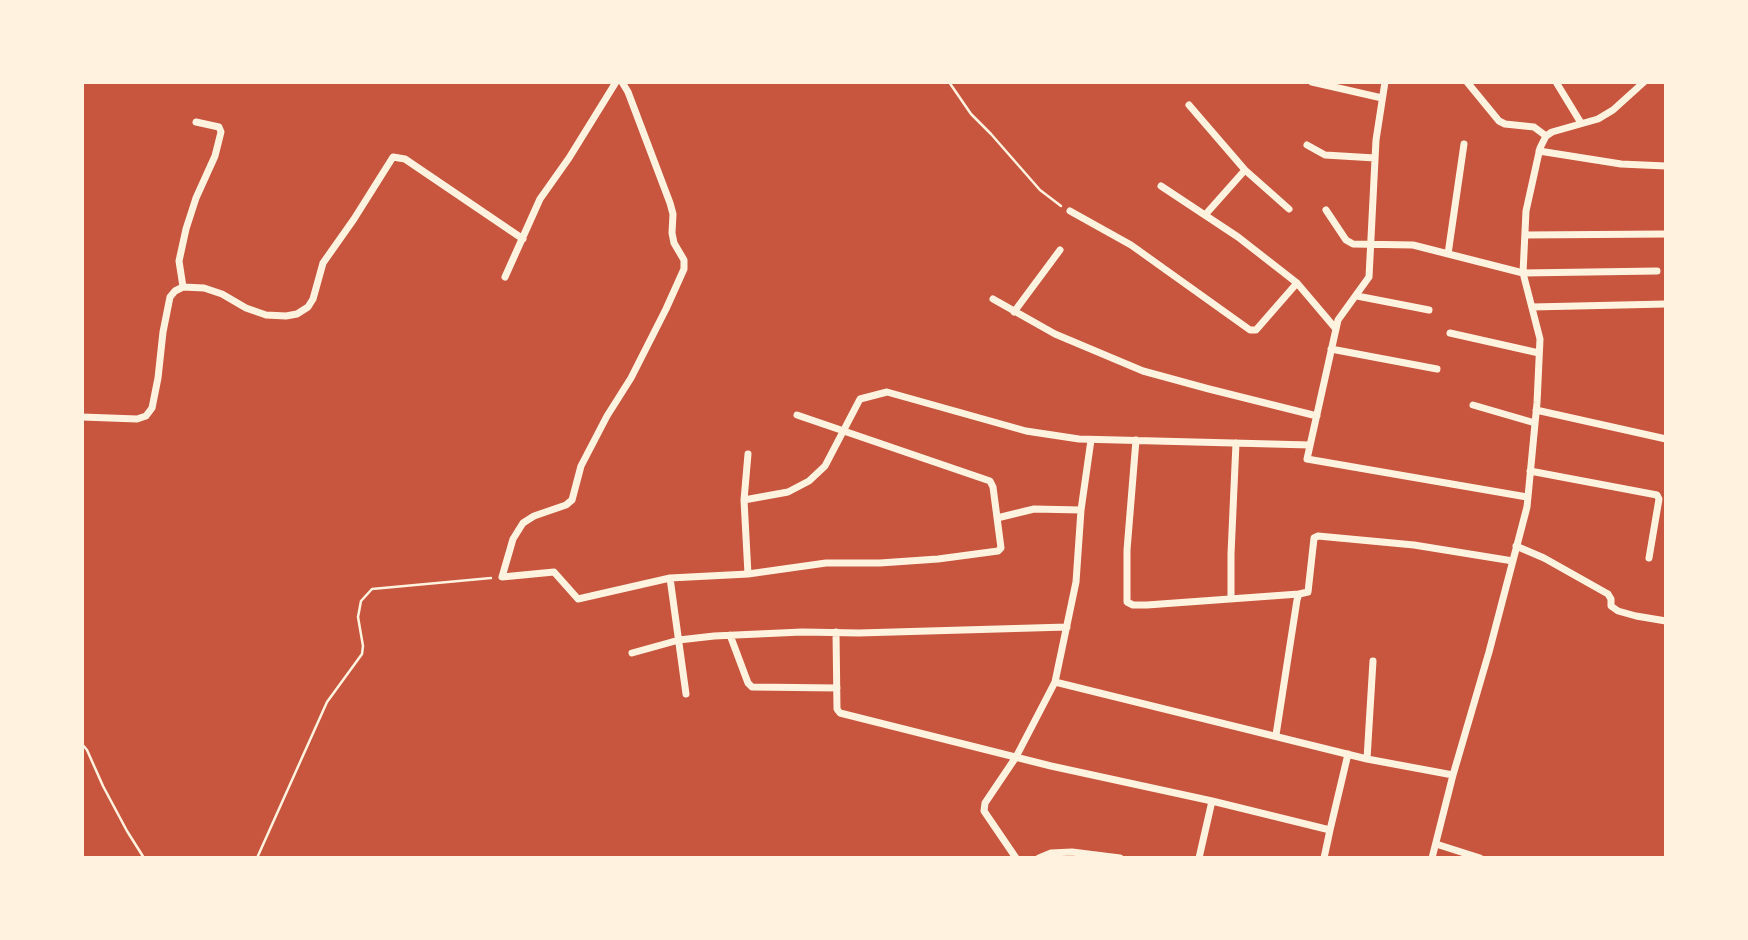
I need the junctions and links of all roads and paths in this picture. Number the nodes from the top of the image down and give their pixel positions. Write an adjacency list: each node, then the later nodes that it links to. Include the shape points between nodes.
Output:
1 (619, 82): 26 (street, via 540,199); 68 (street, via 628,92 670,203 674,243 684,269 581,466 572,500 523,523)
2 (949, 82): 22 (path, via 971,114 1040,190)
3 (1312, 82): 8 (street)
4 (1385, 82): 8 (street)
5 (1467, 82): 12 (street, via 1499,121 1534,127)
6 (1556, 82): 11 (street)
7 (1643, 82): 11 (street, via 1613,110)
8 (1382, 97): 16 (street)
9 (1189, 105): 18 (street)
10 (196, 122): 34 (street, via 219,127 221,132 186,229 179,261)
11 (1581, 124): 12 (street)
12 (1546, 136): 15 (street)
13 (1464, 144): 29 (street)
14 (1307, 145): 16 (street, via 1325,155)
15 (1539, 152): 17 (street); 25 (street)
16 (1375, 158): 27 (street)
17 (1666, 166)
18 (1245, 170): 20 (street); 23 (street)
19 (1161, 186): 23 (street)
20 (1289, 209)
21 (1326, 210): 27 (street, via 1346,240)
22 (1070, 211): 33 (street, via 1131,245 1250,330 1256,330)
23 (1205, 215): 33 (street)
24 (1666, 234): 25 (street)
25 (1525, 235): 31 (street)
26 (523, 239): 32 (street); 34 (street, via 405,159 393,157 323,263 313,299 297,314 267,316 222,294)
27 (1371, 243): 29 (street, via 1413,245); 35 (street, via 1369,278)
28 (1060, 250): 40 (street)
29 (1448, 254): 31 (street)
30 (1657, 271): 31 (street)
31 (1523, 273): 38 (street)
32 (505, 277)
33 (1297, 283): 41 (street)
34 (183, 287): 50 (street, via 170,297 158,379 146,416)
35 (1357, 296): 39 (street); 41 (street)
36 (993, 299): 40 (street)
37 (1666, 304): 38 (street)
38 (1532, 307): 44 (street)
39 (1429, 310)
40 (1014, 312): 49 (street, via 1143,371)
41 (1336, 329): 43 (street)
42 (1450, 333): 44 (street)
43 (1331, 349): 45 (street); 49 (street)
44 (1539, 354): 47 (street)
45 (1437, 369)
46 (1473, 405): 51 (street)
47 (1536, 410): 51 (street); 53 (street)
48 (797, 415): 52 (street)
49 (1317, 416): 57 (street)
50 (82, 417)
51 (1535, 424): 59 (street)
52 (844, 430): 54 (street, via 860,399 887,392 1026,431); 61 (street, via 825,466 809,481 788,492); 63 (street, via 990,481)
53 (1666, 439)
54 (1091, 440): 55 (street); 62 (street)
55 (1136, 440): 56 (street); 71 (street, via 1126,602 1147,605)
56 (1236, 443): 57 (street); 71 (street)
57 (1310, 445): 60 (street, via 1307,459)
58 (748, 454): 61 (street)
59 (1530, 471): 60 (street); 65 (street, via 1657,495)
60 (1528, 497): 64 (street)
61 (744, 500): 67 (street)
62 (1081, 510): 63 (street, via 1034,509); 73 (street, via 1076,582)
63 (997, 518): 67 (street, via 998,551 927,560 826,563)
64 (1516, 546): 66 (street); 72 (street, via 1608,594 1618,611)
65 (1649, 558)
66 (1513, 561): 70 (street, via 1318,536 1314,538 1308,592); 87 (street)
67 (748, 574): 69 (street)
68 (502, 577): 69 (street, via 554,572 578,598); 93 (path, via 372,590 361,601 362,654 327,702)
69 (670, 578): 76 (street)
70 (1299, 594): 71 (street); 82 (street)
71 (1231, 598)
72 (1666, 621)
73 (1067, 627): 74 (street); 79 (street)
74 (836, 632): 75 (street); 80 (street)
75 (730, 635): 76 (street); 80 (street, via 752,687)
76 (679, 640): 77 (street); 81 (street)
77 (632, 653)
78 (1373, 661): 86 (street)
79 (1055, 682): 82 (street); 85 (street)
80 (837, 688): 85 (street, via 840,713)
81 (686, 694)
82 (1276, 735): 84 (street)
83 (82, 744): 92 (path)
84 (1348, 754): 86 (street); 89 (street)
85 (1016, 757): 88 (street); 94 (street, via 984,811)
86 (1367, 759): 87 (street)
87 (1453, 775): 90 (street)
88 (1212, 801): 89 (street); 97 (street)
89 (1330, 830): 98 (street)
90 (1436, 844): 99 (street); 100 (street)
91 (1072, 855): 95 (street, via 1051,853); 96 (street)
92 (145, 858)
93 (257, 858)
94 (1016, 858)
95 (1039, 858)
96 (1119, 858)
97 (1199, 858)
98 (1324, 858)
99 (1432, 858)
100 (1480, 858)

